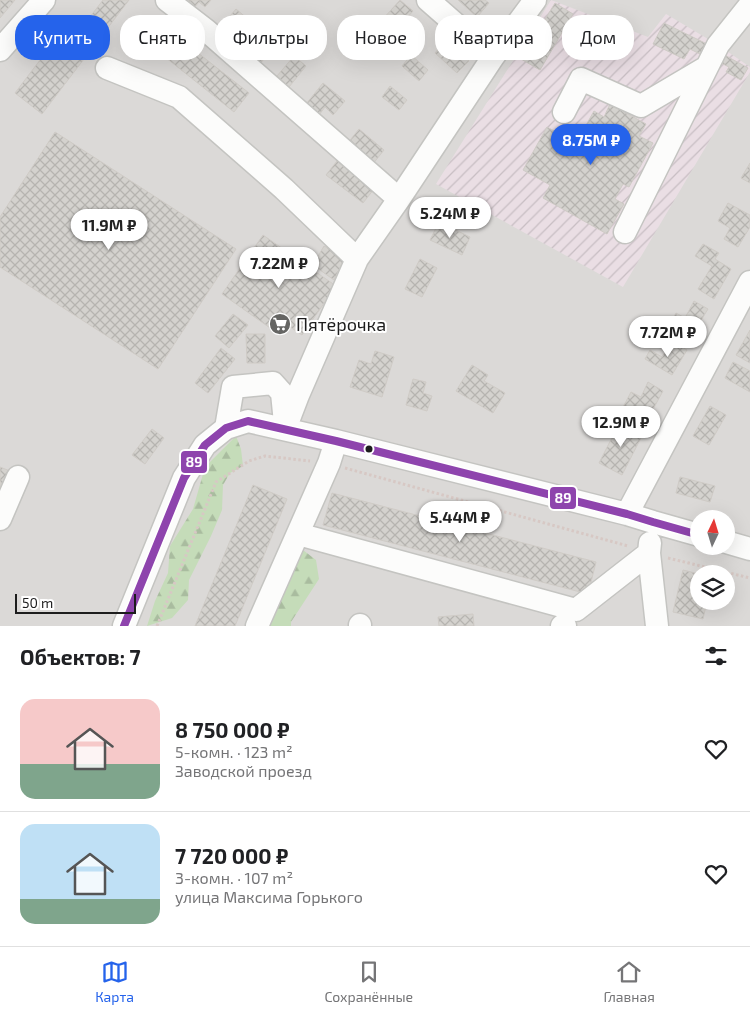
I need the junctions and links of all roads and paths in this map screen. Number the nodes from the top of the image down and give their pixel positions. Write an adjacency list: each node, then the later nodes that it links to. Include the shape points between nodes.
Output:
1 (44, 0): 8 (street)
2 (167, 0): 13 (street, via 208,31)
3 (428, 0): 6 (street)
4 (535, 0): 7 (street)
5 (750, 6): 10 (street, via 718,45)
6 (445, 15)
7 (524, 15)
8 (0, 50)
9 (491, 60): 13 (street)
10 (707, 67): 12 (street, via 641,106 581,79); 14 (street)
11 (107, 68): 15 (street, via 179,97 284,189)
12 (564, 112)
13 (400, 199): 15 (street)
14 (625, 232)
15 (357, 259): 18 (street)
16 (750, 282): 22 (street)
17 (226, 428): 18 (street, via 248,421); 18 (street, via 233,387 273,383 282,393); 32 (street, via 205,445 184,478)
18 (285, 429): 19 (street)
19 (336, 441): 20 (street); 22 (street)
20 (329, 463): 26 (street); 29 (path); 33 (path, via 265,456 249,461 216,482)
21 (18, 476): 23 (street)
22 (628, 514): 24 (street)
23 (0, 519)
24 (653, 522): 25 (street); 29 (street)
25 (690, 532)
26 (298, 534): 31 (street); 34 (street)
27 (735, 545): 28 (street)
28 (750, 549)
29 (649, 553): 30 (path); 31 (street); 35 (street)
30 (750, 578)
31 (567, 622)
32 (124, 626)
33 (157, 626)
34 (256, 626)
35 (657, 626)

